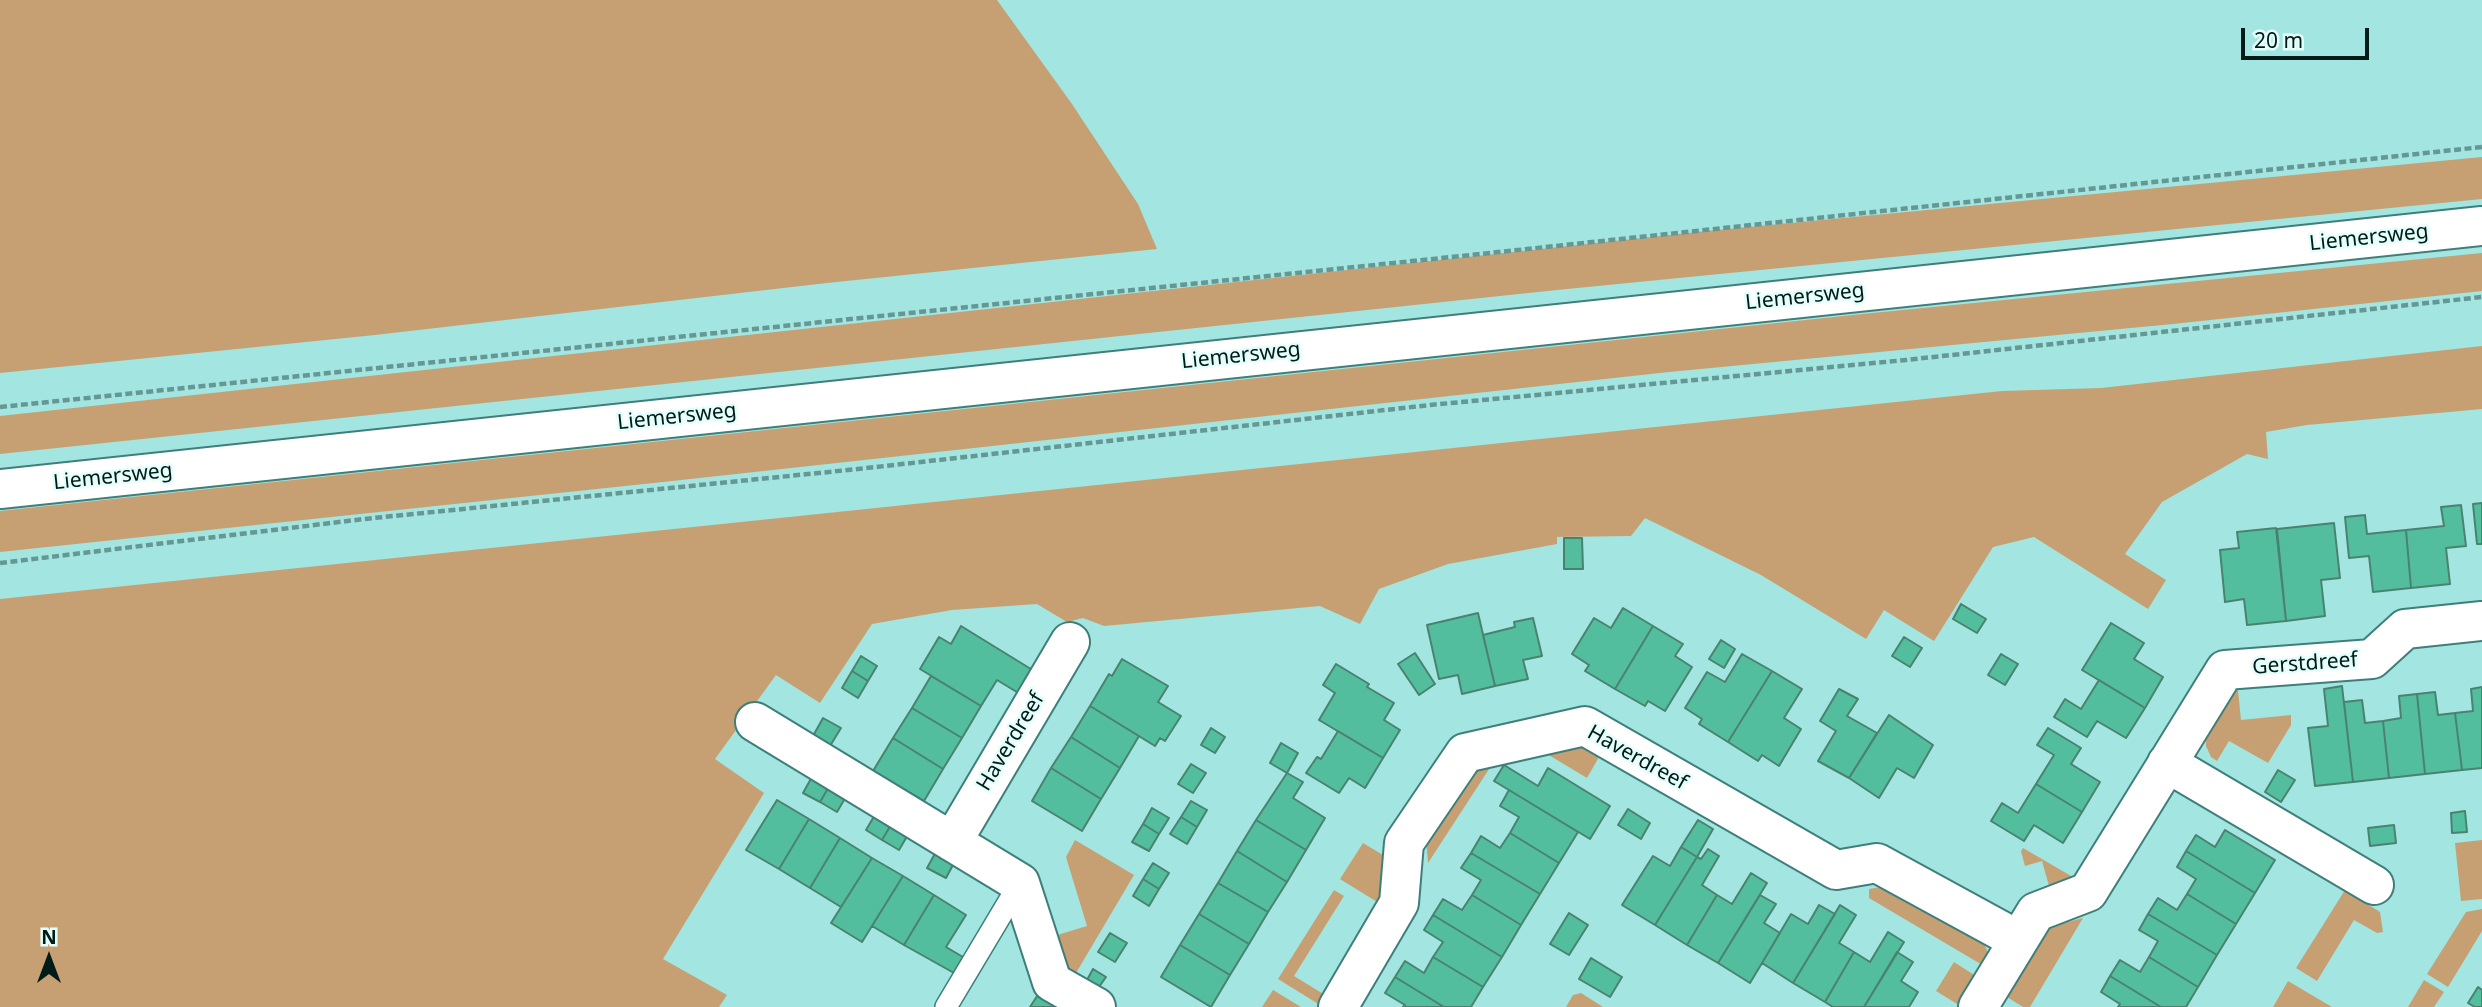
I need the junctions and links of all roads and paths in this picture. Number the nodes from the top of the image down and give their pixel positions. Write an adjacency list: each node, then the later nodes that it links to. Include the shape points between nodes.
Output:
1 (2482, 147): 4 (path)
2 (2482, 226): 5 (street, Liemersweg)
3 (2482, 297): 6 (path, via 364,519)
4 (0, 407)
5 (0, 489)
6 (0, 563)
7 (2482, 621): 10 (street, Gerstdreef, via 2405,629 2372,659 2225,670)
8 (1070, 642): 11 (street, Haverdreef)
9 (755, 722): 11 (street)
10 (2167, 763): 13 (street); 14 (street, Gerstdreef, via 2088,892 2036,912)
11 (952, 842): 12 (street)
12 (1020, 883): 15 (lane); 16 (street, via 1052,982)
13 (2374, 885)
14 (2018, 940): 17 (street, Haverdreef, via 1877,863 1836,870 1585,726 1465,753 1404,843 1399,903); 18 (street, Gerstdreef)
15 (946, 1007)
16 (1096, 1007)
17 (1338, 1007)
18 (1978, 1007)

